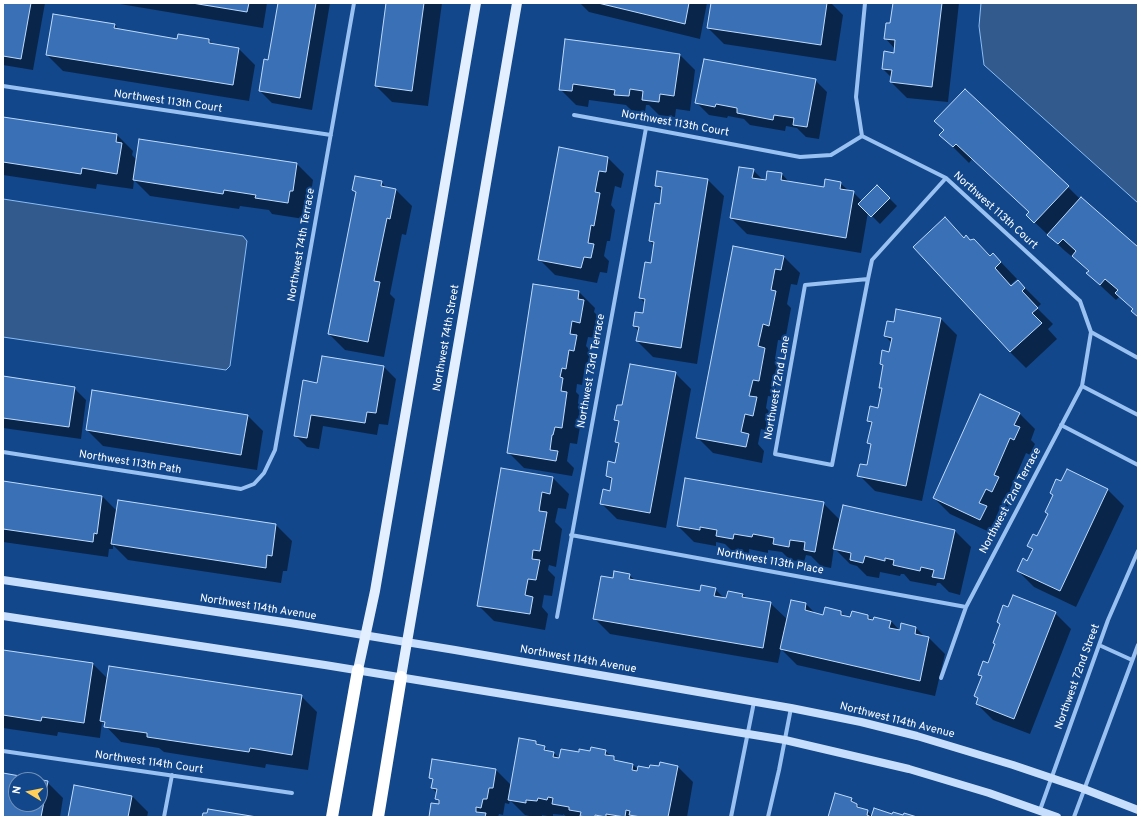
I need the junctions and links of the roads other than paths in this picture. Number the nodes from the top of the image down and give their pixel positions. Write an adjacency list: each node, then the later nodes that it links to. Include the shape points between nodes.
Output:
1 (354, 3): 8 (street, Northwest 74th Terrace)
2 (476, 3): 26 (main road, via 375,591)
3 (517, 3): 27 (main road, Northwest 74th Street)
4 (865, 3): 9 (street, via 856,97)
5 (3, 86): 8 (street, Northwest 113th Court)
6 (574, 115): 7 (street, Northwest 113th Court)
7 (646, 128): 9 (street, Northwest 113th Court, via 800,157 831,155); 20 (street, Northwest 73rd Terrace)
8 (330, 135): 19 (street, Northwest 74th Terrace, via 275,450 264,473)
9 (862, 136): 10 (street, Northwest 113th Court)
10 (946, 178): 11 (street, Northwest 72nd Lane, via 872,260); 12 (street, Northwest 113th Court, via 1080,301)
11 (868, 279): 11 (street, Northwest 72nd Lane, via 832,465 775,454 806,285)
12 (1091, 332): 13 (street); 14 (street, Northwest 72nd Terrace)
13 (1138, 358)
14 (1082, 386): 15 (street); 16 (street, Northwest 72nd Terrace)
15 (1138, 415)
16 (1061, 425): 18 (street); 23 (street, Northwest 72nd Terrace)
17 (3, 452): 19 (street, Northwest 113th Path, via 241,489)
18 (1138, 465)
19 (254, 484)
20 (571, 535): 23 (street, Northwest 113th Place); 25 (street, Northwest 73rd Terrace)
21 (1138, 551): 29 (street, Northwest 72nd Street)
22 (3, 580): 26 (street, Northwest 114th Avenue)
23 (966, 607): 33 (street, Northwest 72nd Terrace)
24 (3, 616): 31 (street)
25 (557, 617)
26 (365, 635): 27 (street, Northwest 114th Avenue); 31 (main road)
27 (407, 642): 32 (main road, Northwest 74th Street); 34 (street, Northwest 114th Avenue)
28 (1138, 645): 30 (street)
29 (1099, 646): 30 (street); 40 (street, Northwest 72nd Street)
30 (1132, 660): 41 (street)
31 (358, 670): 32 (street); 46 (highway)
32 (401, 677): 36 (street); 47 (highway)
33 (941, 678)
34 (754, 701): 35 (street, Northwest 114th Avenue); 36 (street)
35 (791, 708): 37 (street); 40 (street, Northwest 114th Avenue, via 917,736 975,752)
36 (747, 733): 37 (street); 48 (street)
37 (785, 740): 43 (street, via 909,769); 49 (street)
38 (3, 751): 39 (street, Northwest 114th Court)
39 (172, 775): 42 (street, Northwest 114th Court); 45 (street)
40 (1051, 778): 41 (street, Northwest 114th Avenue); 43 (street, Northwest 72nd Street)
41 (1084, 789): 44 (street, Northwest 114th Avenue); 51 (street)
42 (292, 793)
43 (1040, 810): 50 (street)
44 (1138, 810)
45 (164, 817)
46 (332, 817)
47 (378, 817)
48 (731, 817)
49 (768, 817)
50 (1057, 817)
51 (1074, 817)

